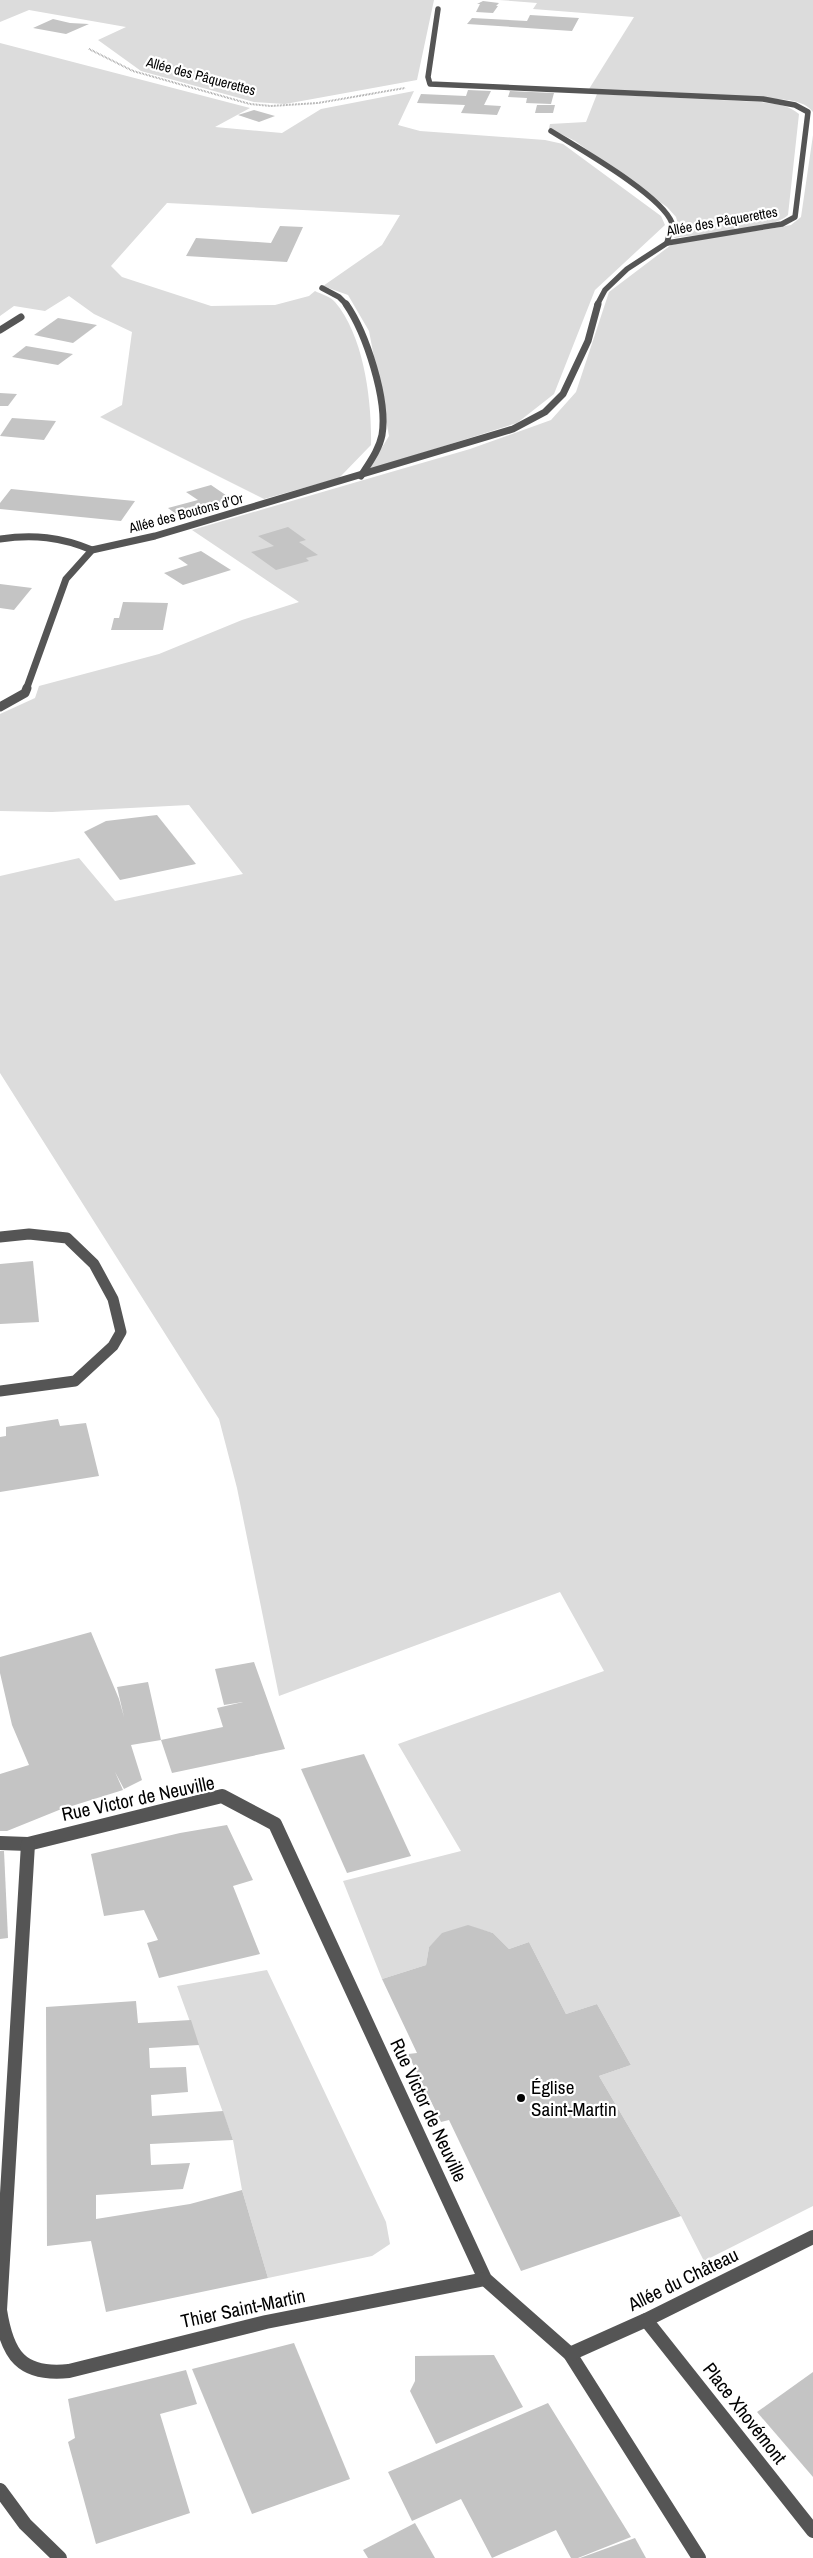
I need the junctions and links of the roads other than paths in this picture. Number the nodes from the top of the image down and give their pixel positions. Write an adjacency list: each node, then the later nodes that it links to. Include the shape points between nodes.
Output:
1 (438, 9): 3 (street, Allée des Pâquerettes, via 428,77 430,84 763,99 795,104 808,112 795,217 774,226)
2 (551, 131): 3 (street, via 629,183 669,216 673,226)
3 (667, 242): 7 (street, Allée des Pâquerettes, via 627,269 605,290 595,310 588,341 562,394 545,412 513,429)
4 (322, 288): 7 (street, via 346,304 357,319 378,383 382,433)
5 (21, 317): 6 (street)
6 (0, 330)
7 (361, 476): 8 (street, Allée des Pâquerettes)
8 (285, 498): 10 (street, Allée des Boutons d’Or, via 155,536)
9 (0, 540): 10 (street, via 45,535)
10 (92, 550): 11 (street, via 66,579 25,693)
11 (0, 707)
12 (0, 1237): 13 (street, via 30,1234 67,1238 94,1264 113,1299 121,1332 112,1346 74,1381)
13 (0, 1391)
14 (0, 1843): 15 (street, Rue Victor de Neuville)
15 (28, 1844): 17 (street, Rue Victor de Neuville, via 222,1796 275,1824); 17 (street, Thier Saint-Martin, via 0,2310 3,2334 16,2356 33,2370 47,2374 108,2364 198,2336)
16 (813, 2237): 18 (street, Allée du Château)
17 (485, 2279): 19 (street, Rue Victor de Neuville)
18 (646, 2320): 19 (street, Allée du Château); 21 (street, Place Xhovémont)
19 (570, 2354): 23 (street)
20 (0, 2490): 22 (street, via 25,2524)
21 (813, 2531)
22 (60, 2558)
23 (699, 2558)

